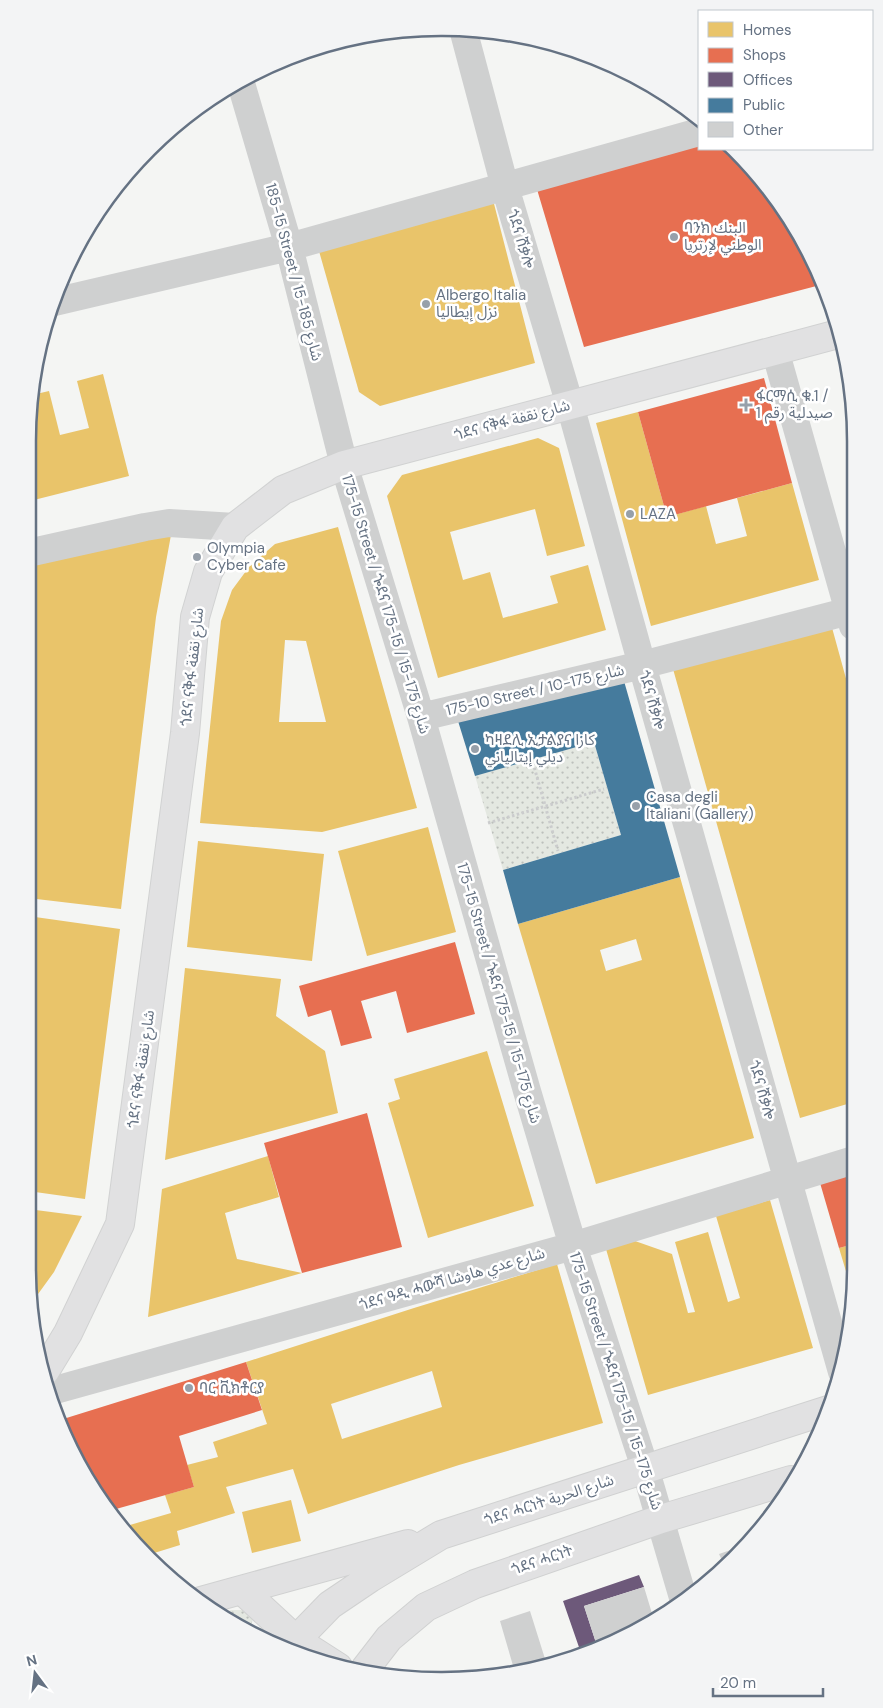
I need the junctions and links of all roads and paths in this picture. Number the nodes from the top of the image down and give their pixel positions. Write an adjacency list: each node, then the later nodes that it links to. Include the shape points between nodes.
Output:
1 (465, 37): 4 (street, ጎደና ሸቃሎ)
2 (243, 89): 5 (street, 185-15 Street / شارع 185-15)
3 (698, 132): 4 (street)
4 (505, 187): 5 (street); 9 (street, ጎደና ሸቃሎ)
5 (289, 247): 6 (street); 10 (street, 185-15 Street / شارع 185-15)
6 (62, 300)
7 (833, 335): 8 (main road, ጎደና ናቅፋ شارع نقفة)
8 (775, 350): 9 (main road, ጎደና ናቅፋ شارع نقفة); 13 (street)
9 (570, 405): 10 (main road, ጎደና ናቅፋ شارع نقفة); 15 (street, ጎደና ሸቃሎ)
10 (344, 465): 11 (main road, ጎደና ናቅፋ شارع نقفة, via 284,490); 16 (street, 175-15 Street / ጐደና 175-15 / شارع 175-15)
11 (235, 527): 12 (street, via 170,523); 26 (main road, ጎደና ናቅፋ شارع نقفة, via 208,572 195,617 185,733 120,1224 68,1333)
12 (36, 551)
13 (847, 602)
14 (847, 617): 15 (street, 175-10 Street / شارع 175-10)
15 (642, 665): 16 (street, 175-10 Street / شارع 175-10); 23 (street, ጎደና ሸቃሎ)
16 (421, 717): 24 (street, 175-15 Street / ጐደና 175-15 / شارع 175-15)
17 (533, 763): 19 (path)
18 (604, 789): 19 (path)
19 (545, 806): 20 (path); 21 (path)
20 (488, 823)
21 (558, 851)
22 (847, 1162): 23 (street, ጎደና ዓዲ ሓውሻ شارع عدي هاوشا)
23 (788, 1181): 24 (street, ጎደና ዓዲ ሓውሻ شارع عدي هاوشا); 25 (street, ጎደና ሸቃሎ)
24 (573, 1246): 27 (street, ጎደና ዓዲ ሓውሻ شارع عدي هاوشا); 29 (street, 175-15 Street / ጐደና 175-15 / شارع 175-15)
25 (837, 1354)
26 (49, 1365)
27 (56, 1390)
28 (819, 1413): 29 (main road, ጎደና ሓርነት شارع الحرية)
29 (645, 1468): 31 (street, 175-15 Street / ጐደና 175-15 / شارع 175-15); 32 (main road, ጎደና ሓርነት شارع الحرية)
30 (784, 1482): 31 (main road)
31 (661, 1519): 34 (street, 175-15 Street / ጐደና 175-15 / شارع 175-15); 37 (main road, ጎደና ሓርነት, via 475,1584 426,1607 389,1638)
32 (440, 1535): 33 (main road); 36 (main road, ጎደና ሓርነት شارع الحرية, via 330,1605)
33 (243, 1591): 35 (main road); 36 (main road)
34 (682, 1593)
35 (210, 1599)
36 (294, 1643)
37 (368, 1665)

